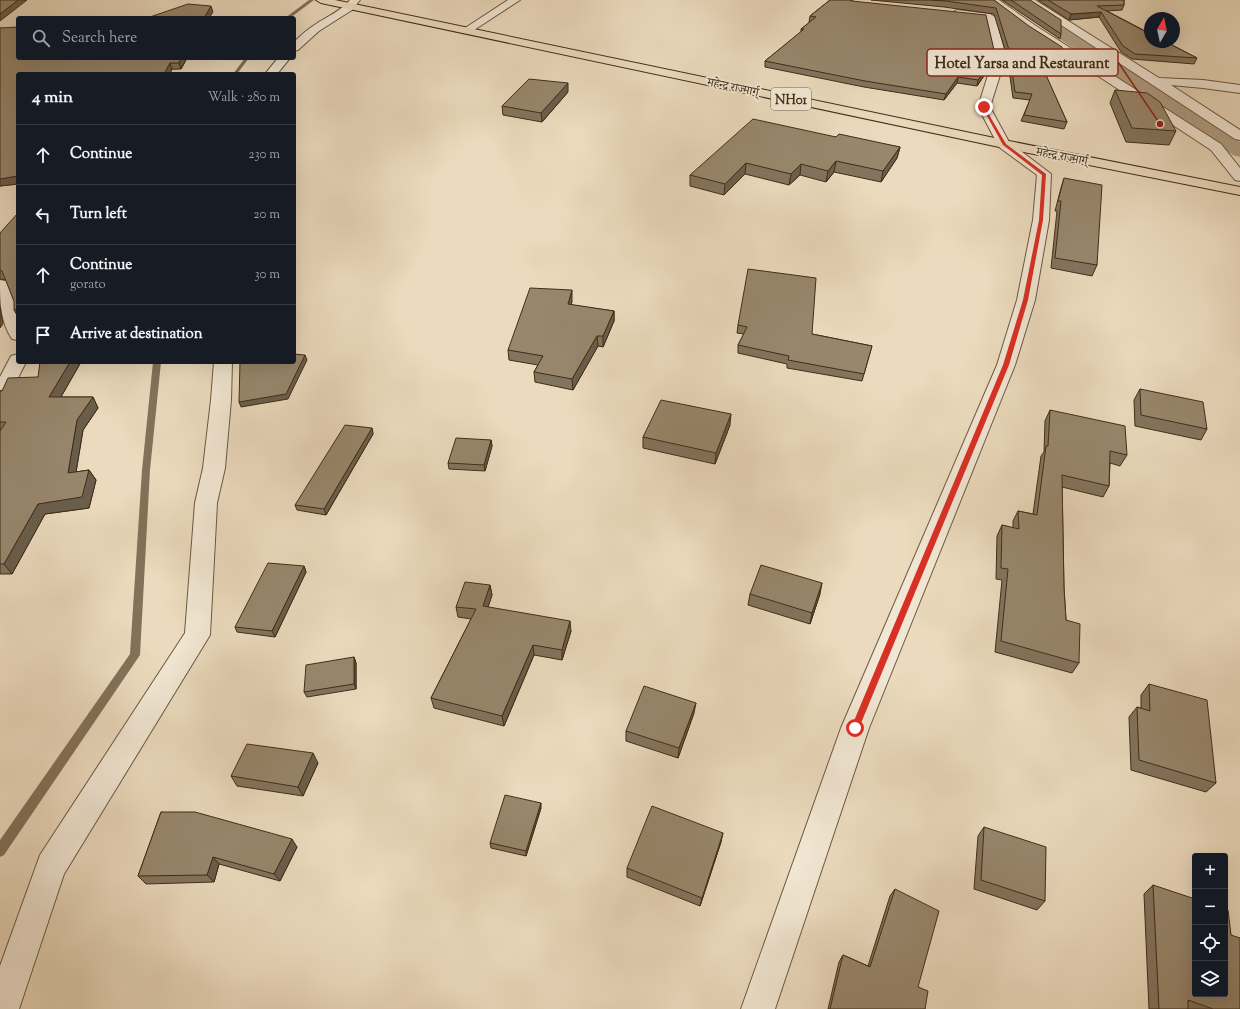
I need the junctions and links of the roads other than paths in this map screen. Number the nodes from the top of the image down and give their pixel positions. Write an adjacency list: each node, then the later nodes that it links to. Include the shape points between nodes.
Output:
1 (321, 0): 5 (highway, महेन्द्र राज्मार्ग् / NH01)
2 (515, 0): 7 (street)
3 (993, 0): 15 (street, via 1216,147)
4 (1028, 0): 11 (street)
5 (349, 4): 7 (highway, महेन्द्र राज्मार्ग् / NH01); 8 (street)
6 (944, 11): 14 (street, via 990,17 1000,56 984,107)
7 (467, 30): 14 (highway, महेन्द्र राज्मार्ग् / NH01)
8 (296, 46)
9 (282, 60): 10 (street)
10 (273, 72)
11 (1156, 81): 12 (street); 13 (street)
12 (1240, 89)
13 (1240, 136)
14 (1004, 144): 16 (highway, महेन्द्र राज्मार्ग् / NH01); 23 (street, via 1044,174 1041,220 1026,300 1006,365 855,728)
15 (1240, 177)
16 (1240, 191)
17 (0, 285): 18 (street)
18 (16, 329)
19 (16, 364): 21 (street)
20 (223, 364): 22 (street, via 214,468 206,503 197,635 51,866)
21 (0, 396)
22 (2, 1009)
23 (758, 1009)

